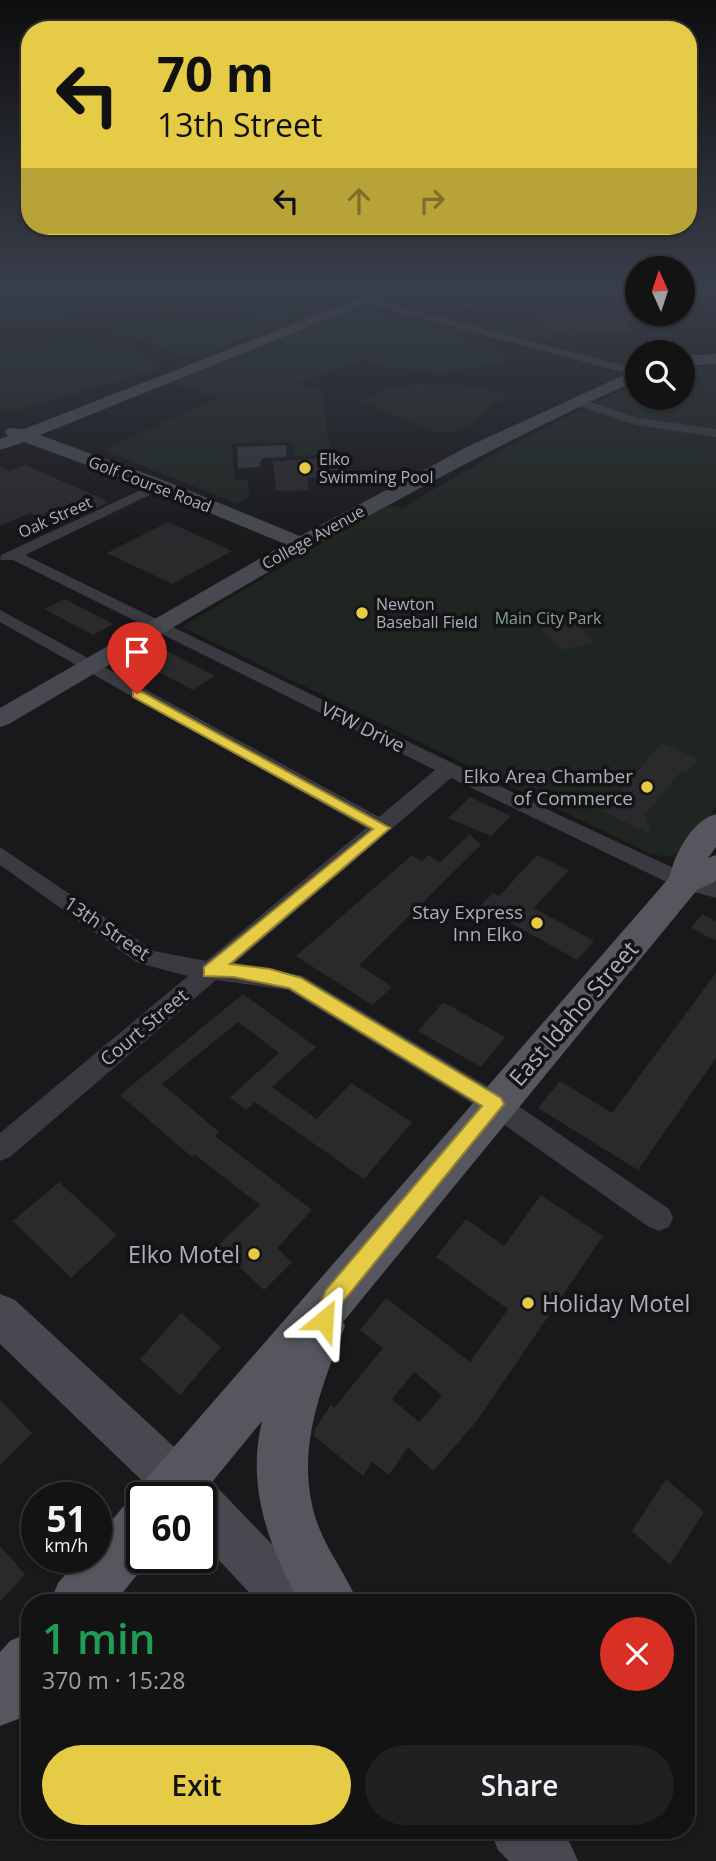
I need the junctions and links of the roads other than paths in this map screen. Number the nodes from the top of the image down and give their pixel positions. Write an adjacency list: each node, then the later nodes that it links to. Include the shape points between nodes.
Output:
1 (177, 374): 6 (street)
2 (625, 379): 3 (street, College Avenue)
3 (576, 401): 5 (street, via 635,421); 9 (street, College Avenue, via 485,443)
4 (0, 427): 6 (street, Golf Course Road)
5 (716, 433)
6 (23, 435): 7 (street); 8 (street, Golf Course Road)
7 (0, 445)
8 (161, 486): 9 (street, Golf Course Road); 10 (street, Oak Street)
9 (300, 543): 12 (street, College Avenue)
10 (7, 558): 12 (street, VFW Drive)
11 (0, 615): 13 (street)
12 (156, 627): 13 (street, College Avenue); 15 (street, VFW Drive)
13 (88, 667): 14 (street, College Avenue); 17 (street)
14 (0, 719)
15 (448, 770): 17 (street, Court Street); 19 (street, VFW Drive)
16 (716, 825): 19 (main road, East Idaho Street, via 691,857)
17 (383, 828): 20 (street, Court Street)
18 (0, 854): 20 (street, 13th Street, via 146,957)
19 (706, 880): 21 (main road, East Idaho Street)
20 (210, 972): 21 (street, 13th Street, via 234,970 295,983); 22 (street, Court Street)
21 (495, 1104): 23 (street, 13th Street); 24 (main road, East Idaho Street)
22 (0, 1149)
23 (659, 1218)
24 (333, 1297): 27 (main road, East Idaho Street); 32 (main road, via 288,1412 279,1466 292,1526)
25 (0, 1315): 26 (street)
26 (171, 1482)
27 (195, 1482)
28 (217, 1528): 31 (street)
29 (126, 1545): 30 (main road)
30 (85, 1594)
31 (284, 1594)
32 (326, 1594)
33 (21, 1672): 34 (main road)
34 (0, 1697)
35 (527, 1839): 36 (street)
36 (549, 1861)

